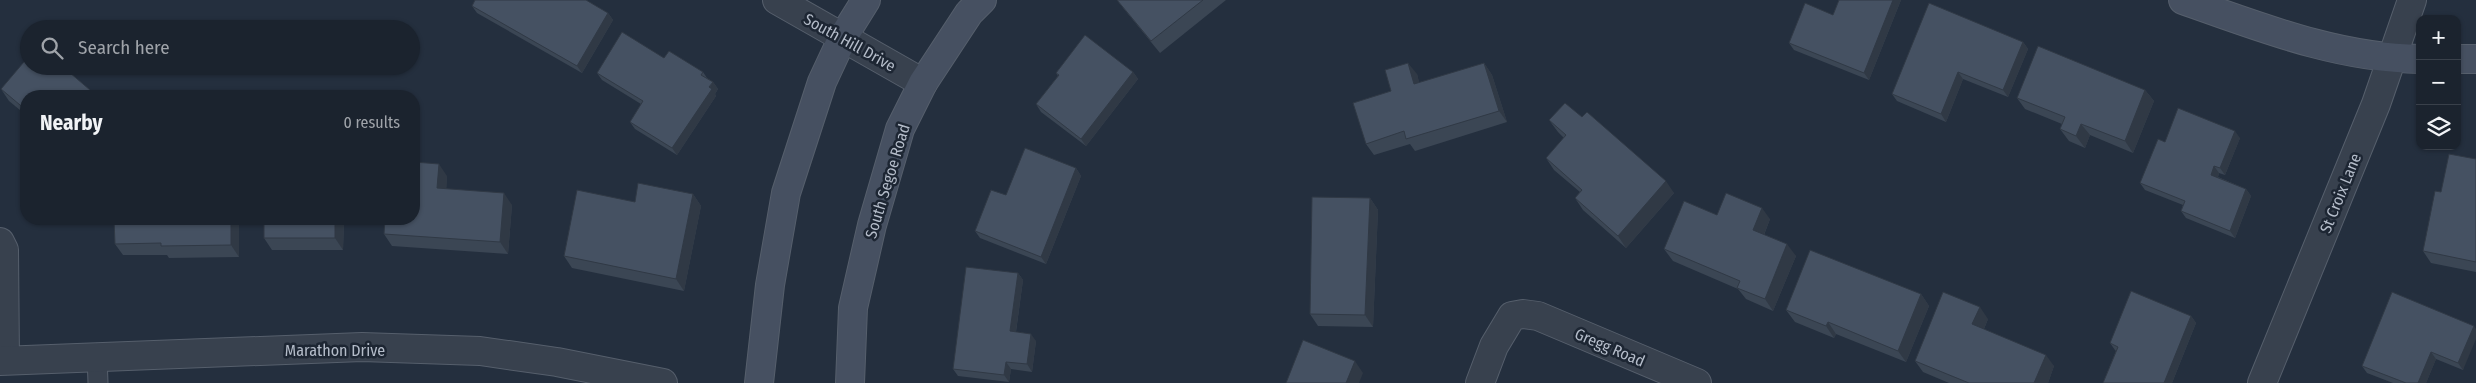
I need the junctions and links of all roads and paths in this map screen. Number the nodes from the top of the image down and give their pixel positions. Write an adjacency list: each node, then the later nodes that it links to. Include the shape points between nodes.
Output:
1 (777, 0): 6 (street, South Hill Drive)
2 (866, 0): 6 (street)
3 (982, 0): 11 (street, South Segoe Road, via 969,13)
4 (2183, 0): 7 (street, via 2304,43)
5 (2412, 0): 7 (street, St Croix Lane)
6 (843, 37): 11 (street, South Hill Drive); 17 (street, via 822,82 786,193 770,285)
7 (2393, 59): 8 (street); 21 (street, St Croix Lane)
8 (2416, 59)
9 (2476, 59): 10 (street)
10 (2461, 60)
11 (923, 84): 18 (street, South Segoe Road, via 900,129 872,225 853,308)
12 (0, 242): 14 (street, Marathon Drive, via 4,250)
13 (97, 356): 14 (street, Marathon Drive); 15 (lane); 16 (street, Marathon Drive, via 362,347 480,352 557,362)
14 (2, 360)
15 (98, 383)
16 (663, 383)
17 (759, 383)
18 (850, 383)
19 (1480, 383): 20 (street, Gregg Road, via 1494,346 1512,316 1523,314 1538,316)
20 (1697, 383)
21 (2262, 383)

